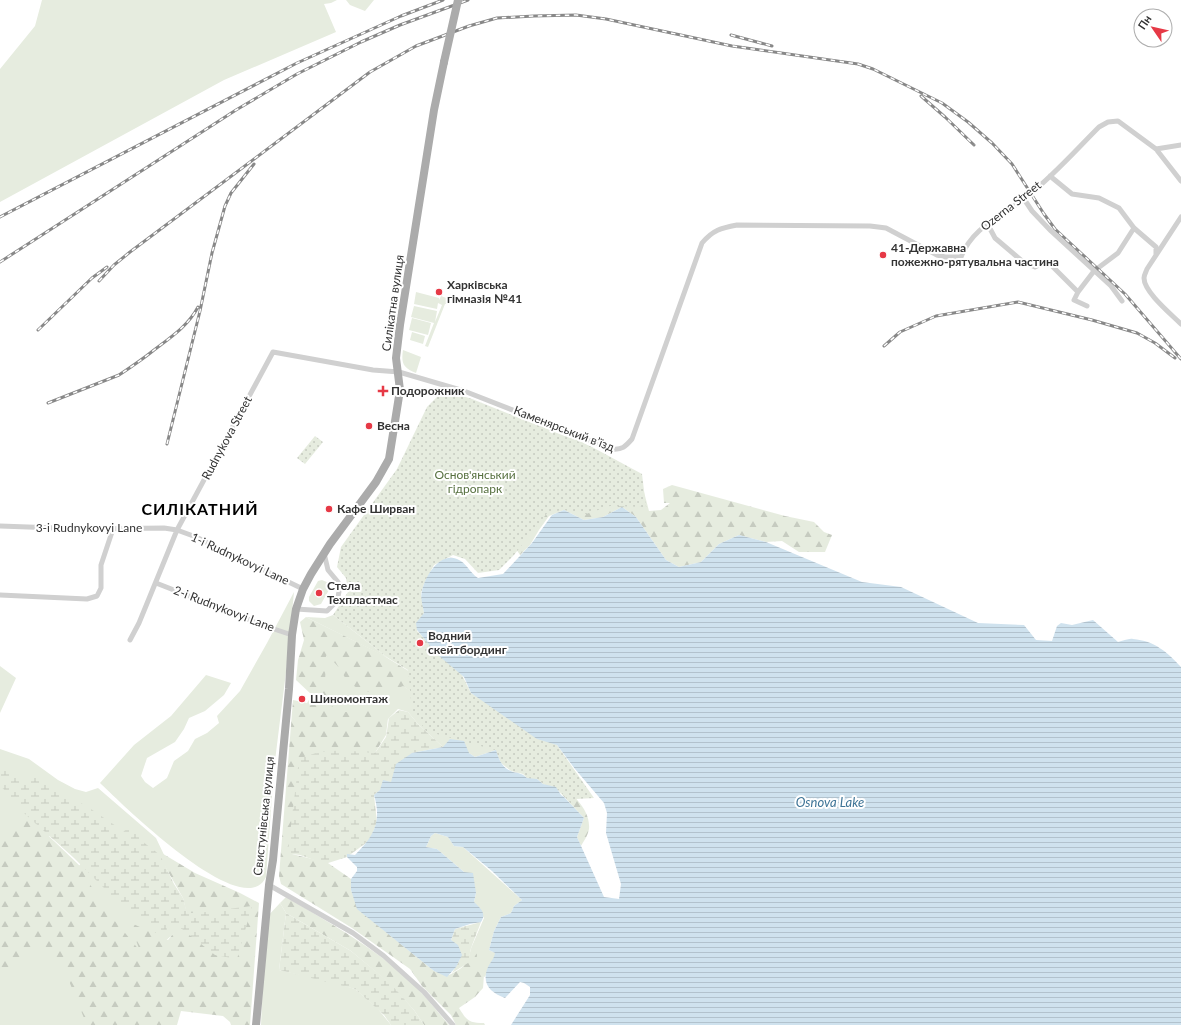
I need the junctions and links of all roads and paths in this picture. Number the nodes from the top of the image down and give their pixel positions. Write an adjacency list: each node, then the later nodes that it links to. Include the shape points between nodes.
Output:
1 (458, 0): 17 (main road, Силікатна вулиця, bridge, via 434,110 400,325 396,358)
2 (1181, 145): 3 (street)
3 (1156, 149): 4 (street, Ozerna Street, via 1118,121 1108,122); 5 (street, Ozerna Street)
4 (1050, 176): 6 (street, Ozerna Street); 9 (street, Ozerna Street, via 1072,194 1099,198 1119,208)
5 (1181, 181)
6 (1024, 199): 8 (street, Ozerna Street); 12 (street, via 1041,221)
7 (1181, 217): 11 (street)
8 (988, 223): 10 (street, Ozerna Street, via 965,247 961,257 937,255 886,228 870,226 737,225 721,228); 13 (street, via 995,238 1022,261 1036,267 1046,261)
9 (1134, 228): 11 (street, Ozerna Street, via 1156,247); 12 (street, via 1118,253)
10 (708, 235): 17 (street, Каменярський в’їзд, via 702,243 632,439 620,450 464,391)
11 (1156, 254): 16 (street, via 1144,277 1145,285)
12 (1094, 270): 13 (street); 14 (street, via 1111,286)
13 (1078, 292): 15 (street, via 1074,300)
14 (1122, 302)
15 (1087, 306)
16 (1181, 324)
17 (399, 372): 20 (street, Rudnykova Street, via 373,370 274,352); 21 (main road, Силікатна вулиця, via 400,390 389,459 376,482)
18 (0, 526): 19 (street, 3-i Rudnykovyi Lane)
19 (113, 529): 20 (street, 3-i Rudnykovyi Lane); 24 (street, via 101,564 101,588 97,596 87,599)
20 (177, 530): 22 (street, Rudnykova Street); 23 (street, 1-i Rudnykovyi Lane)
21 (324, 553): 23 (main road, Силікатна вулиця); 25 (street, via 328,570 340,587 337,601 326,612)
22 (156, 583): 26 (street, 2-i Rudnykovyi Lane); 27 (street, Rudnykova Street)
23 (303, 589): 25 (main road, Силікатна вулиця)
24 (0, 595)
25 (296, 609): 26 (main road, Свистунівська вулиця)
26 (292, 635): 28 (main road, Свистунівська вулиця)
27 (130, 640)
28 (269, 885): 29 (main road, Свистунівська вулиця); 30 (street, via 353,933 384,956 424,992)
29 (256, 1025)
30 (452, 1025)

